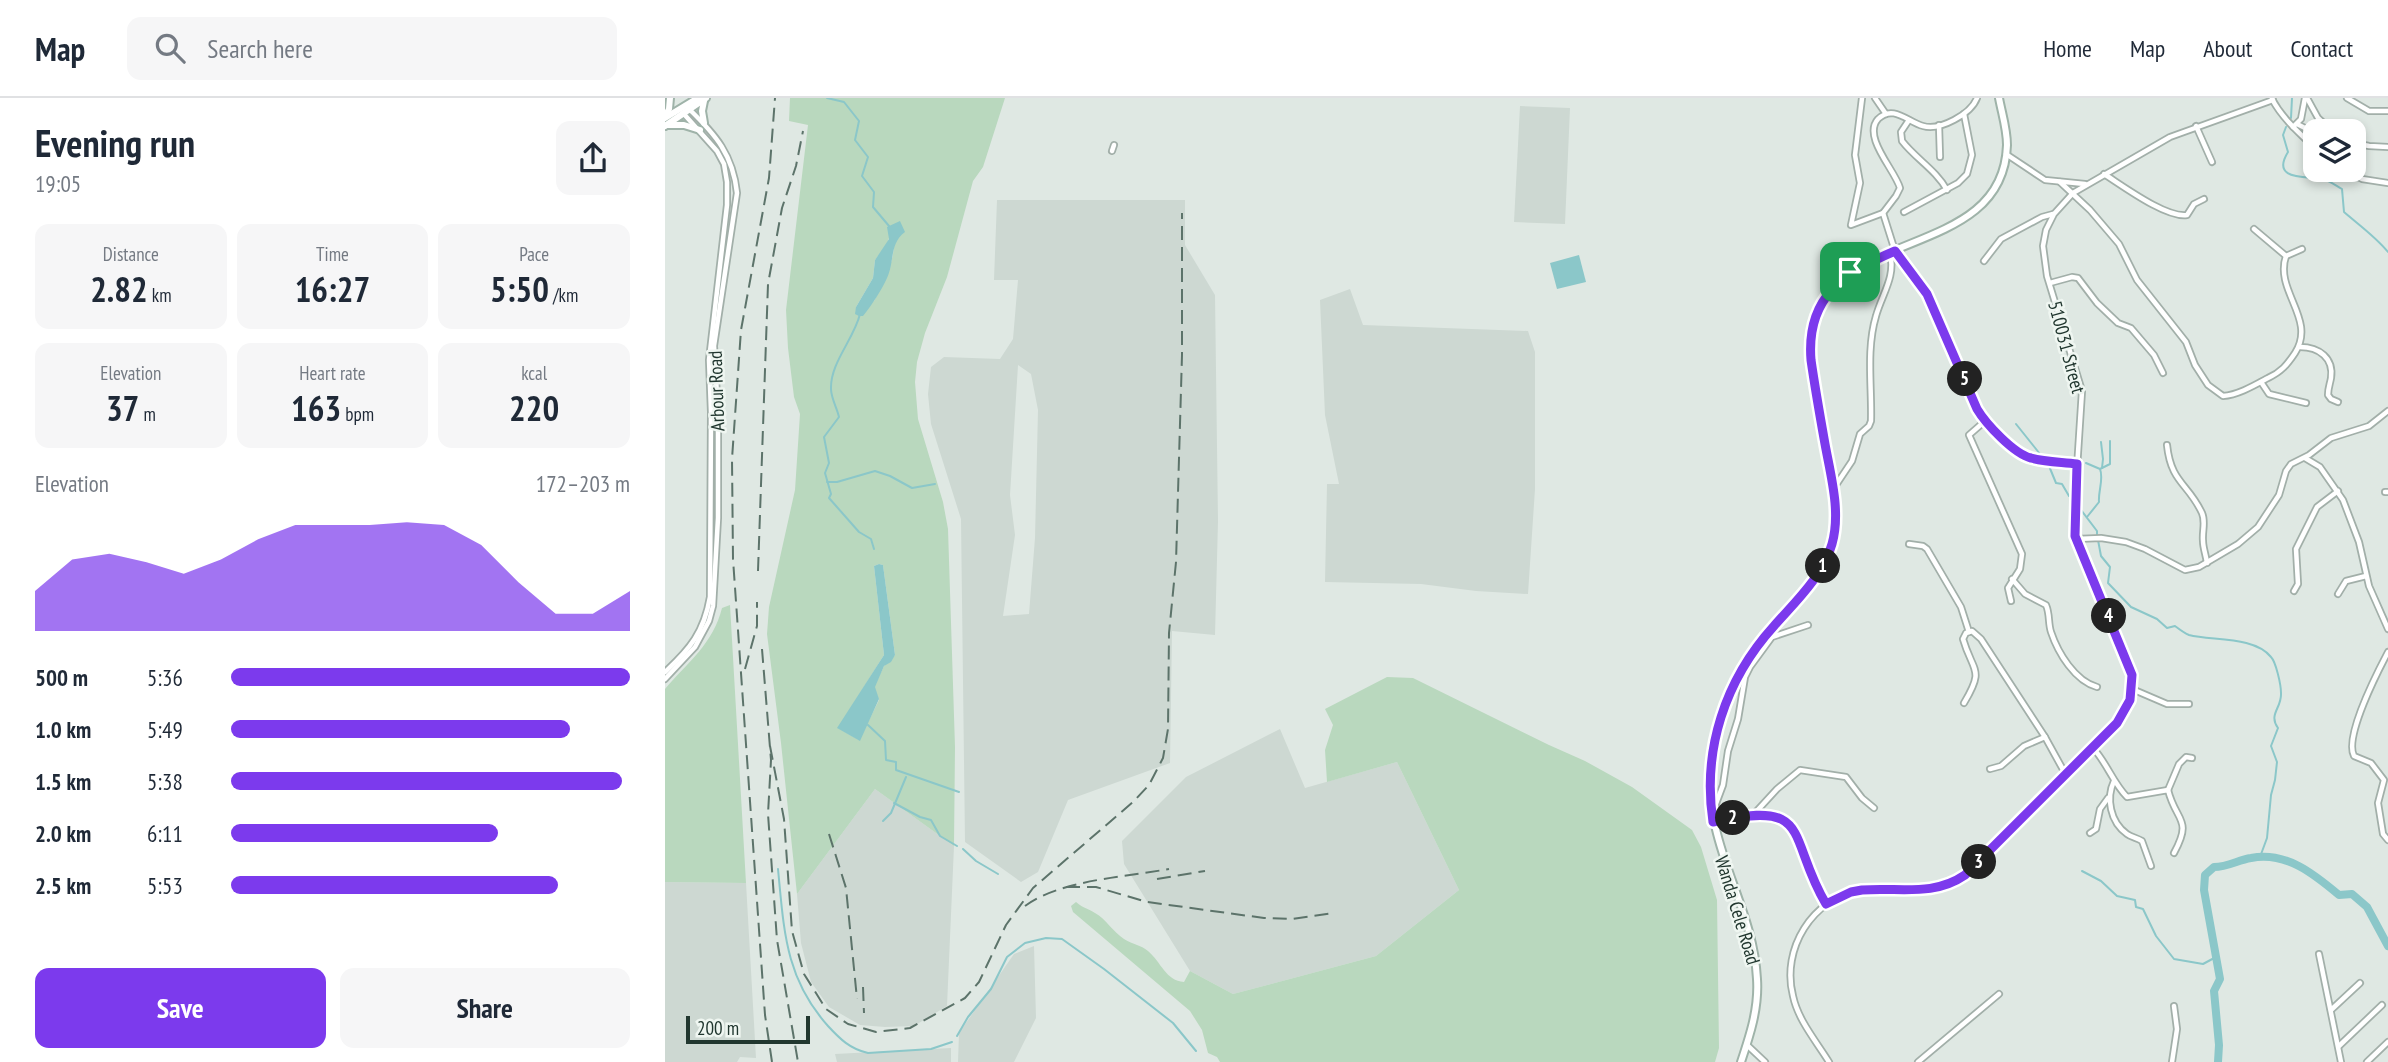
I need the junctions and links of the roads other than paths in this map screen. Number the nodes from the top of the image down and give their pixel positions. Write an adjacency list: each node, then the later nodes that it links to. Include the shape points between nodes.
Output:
1 (670, 98): 17 (street)
2 (698, 98): 11 (street)
3 (706, 98): 11 (street); 21 (street)
4 (1862, 98): 38 (street, via 1855,155 1860,183 1853,226)
5 (1875, 98): 13 (street)
6 (1977, 98): 14 (street)
7 (1999, 98): 26 (street, Wanda Cele Road)
8 (2306, 98): 15 (street); 19 (street, via 2303,116)
9 (2347, 98): 12 (street, via 2369,111)
10 (2272, 99): 19 (street); 20 (street, 510031 Street)
11 (684, 110): 17 (street); 21 (street, Arbour Road)
12 (2388, 111)
13 (1886, 114): 16 (street); 38 (street, via 1876,123 1874,134 1900,188)
14 (1964, 114): 18 (street); 34 (street, via 1971,165 1961,181)
15 (2319, 119)
16 (1909, 120): 18 (street, via 1925,127); 34 (street, via 1901,132 1902,142 1938,175)
17 (665, 121): 21 (street)
18 (1939, 125): 27 (street)
19 (2295, 125): 22 (street); 23 (street)
20 (2196, 126): 28 (street); 29 (street, 510031 Street)
21 (702, 127): 46 (street, Arbour Road, via 724,164 727,182); 46 (street, Arbour Road, via 730,159 737,193)
22 (2303, 129)
23 (2303, 134)
24 (2366, 145): 25 (street)
25 (2388, 147)
26 (2006, 154): 31 (street, via 2041,178); 42 (street, Wanda Cele Road, via 1993,191 1973,213)
27 (1940, 157)
28 (2212, 162)
29 (2103, 174): 33 (street, 510031 Street); 36 (street, via 2181,215)
30 (2366, 180): 32 (street)
31 (2060, 181): 33 (street); 35 (street)
32 (2388, 183)
33 (2086, 185): 35 (street, 510031 Street)
34 (1947, 190): 37 (street)
35 (2073, 193): 39 (street, 510031 Street); 49 (street, via 2119,244 2137,280 2181,335 2214,392 2228,396)
36 (2204, 200)
37 (1904, 212)
38 (1883, 213): 42 (street)
39 (2054, 214): 44 (street, via 2001,239); 45 (street, 510031 Street, via 2043,246)
40 (2253, 229): 43 (street)
41 (2302, 249): 43 (street)
42 (1893, 252): 53 (street, via 1927,294); 57 (street, via 1892,273 1874,324 1871,421); 57 (street, Wanda Cele Road, via 1837,283 1814,324 1811,360)
43 (2286, 256): 47 (street, via 2283,270 2303,334)
44 (1984, 261)
45 (2050, 283): 48 (street, via 2078,278 2116,321 2131,328 2156,357); 56 (street, 510031 Street, via 2082,391)
46 (715, 325): 71 (street, Arbour Road, via 709,360 710,597 692,645); 72 (street, Arbour Road, via 718,517 713,606 695,647)
47 (2299, 347): 49 (street, via 2284,369); 50 (street, via 2324,354 2331,373 2328,395)
48 (2163, 373)
49 (2261, 382): 51 (street, via 2270,395)
50 (2338, 402)
51 (2307, 403)
52 (2388, 411): 55 (street, via 2363,429 2328,440)
53 (1985, 421): 56 (street, via 2027,457); 63 (street, via 1969,435 2022,558)
54 (2167, 445): 61 (street, via 2171,468 2192,494 2204,519)
55 (2304, 458): 58 (street, via 2321,467); 61 (street, via 2288,467 2279,495 2258,527)
56 (2077, 464): 59 (street, 510031 Street)
57 (1833, 489): 87 (street, Wanda Cele Road, via 1836,527 1828,556 1755,648 1725,703 1711,761)
58 (2338, 491): 62 (street, via 2355,530); 64 (street, via 2317,507 2296,549 2298,584)
59 (2076, 539): 61 (street, via 2126,542 2185,570); 74 (street, 510031 Street, via 2130,667)
60 (1909, 544): 69 (street, via 1927,550 1961,607)
61 (2207, 563)
62 (2366, 576): 65 (street, via 2346,581); 68 (street)
63 (2012, 579): 66 (street); 73 (street, via 2025,594 2046,605 2051,634 2060,651 2081,680)
64 (2294, 591)
65 (2338, 594)
66 (2011, 601)
67 (1808, 625): 87 (street, via 1772,637 1745,677)
68 (2388, 629)
69 (1969, 632): 75 (street, via 1963,639 1977,676); 77 (street, via 1981,639)
70 (2388, 652): 89 (street, via 2363,702 2351,747 2354,756 2371,763 2383,779 2378,803)
71 (665, 672)
72 (665, 679)
73 (2097, 687)
74 (2132, 689): 76 (street, via 2167,704); 78 (street, via 2117,723)
75 (1964, 703)
76 (2189, 704)
77 (2045, 737): 80 (street); 81 (street)
78 (2093, 748): 81 (street); 82 (street)
79 (2192, 758): 83 (street, via 2181,760)
80 (1990, 769)
81 (2066, 775): 92 (street, via 1957,880 1923,891 1851,892)
82 (2114, 780): 83 (street, via 2127,797); 84 (street)
83 (2168, 790): 90 (street, via 2183,824 2183,836)
84 (2109, 798): 88 (street, via 2096,828); 91 (street, via 2116,821 2128,835 2142,841)
85 (1874, 808): 86 (street, via 1845,776 1800,770)
86 (1753, 814): 87 (street); 92 (street, via 1775,816 1791,825)
87 (1714, 822): 100 (street, Wanda Cele Road, via 1756,963 1757,1002)
88 (2089, 833)
89 (2388, 840)
90 (2174, 853)
91 (2151, 866)
92 (1826, 904): 104 (street, via 1802,932 1790,976 1799,1013)
93 (2319, 954): 98 (street)
94 (2360, 983): 98 (street)
95 (1999, 994): 105 (street)
96 (2174, 1006): 106 (street, via 2177,1029)
97 (2382, 1006): 101 (street)
98 (2330, 1011): 101 (street)
99 (2388, 1042): 108 (street)
100 (1747, 1045): 102 (street, Wanda Cele Road); 103 (street)
101 (2338, 1047): 107 (street)
102 (1741, 1062)
103 (1765, 1062)
104 (1829, 1062)
105 (1918, 1062)
106 (2172, 1062)
107 (2341, 1062)
108 (2367, 1062)

